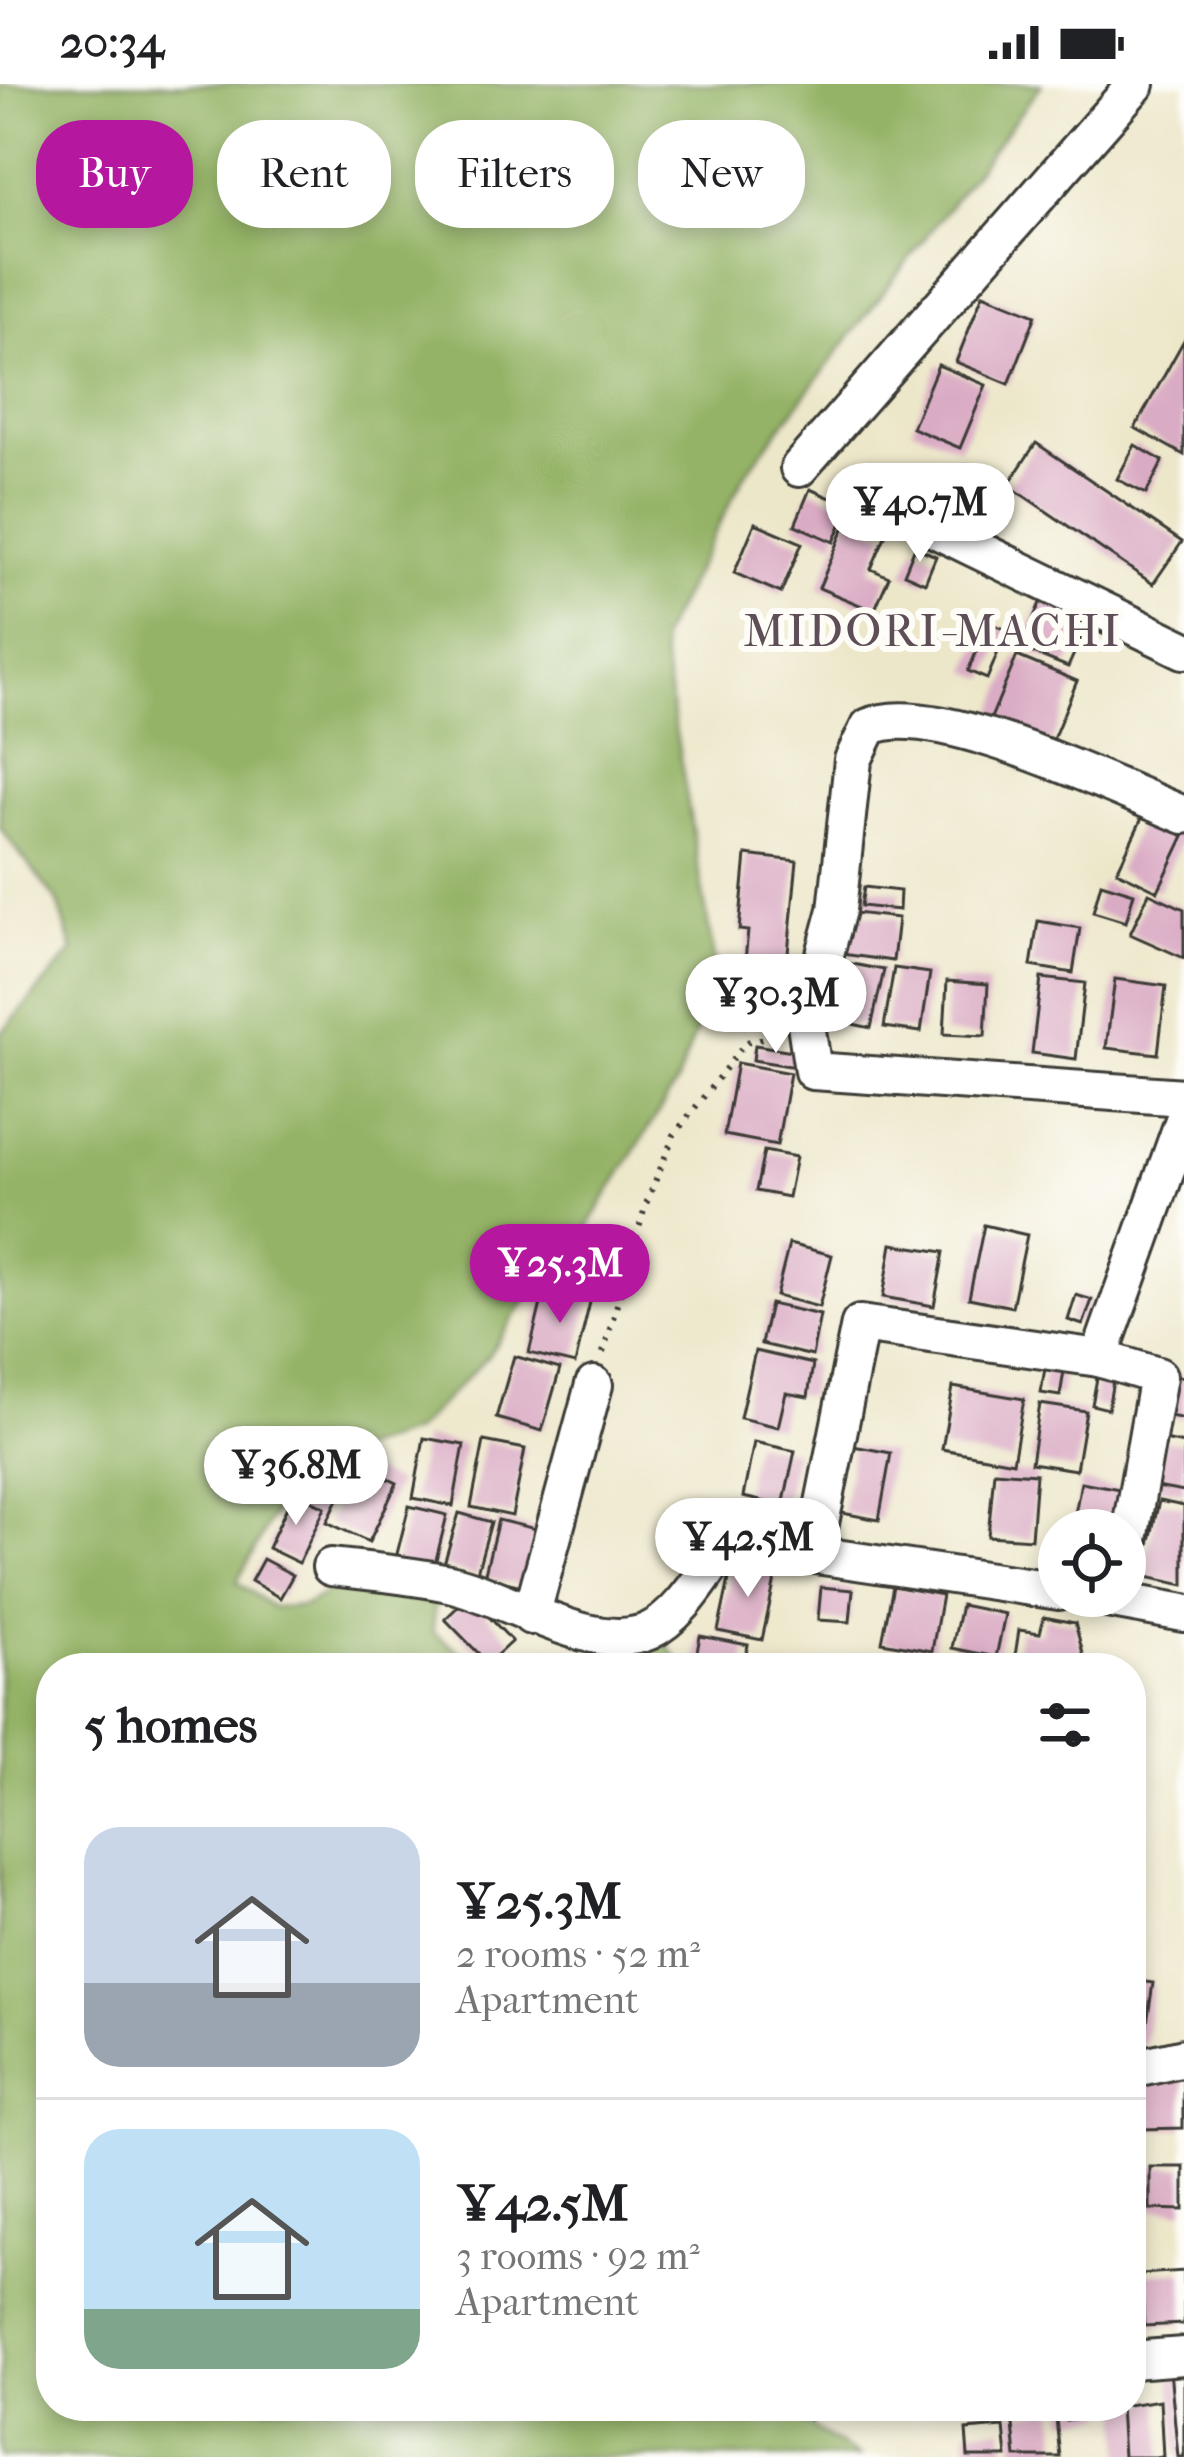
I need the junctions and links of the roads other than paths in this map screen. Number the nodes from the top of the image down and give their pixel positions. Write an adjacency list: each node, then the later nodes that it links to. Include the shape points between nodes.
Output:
1 (1136, 84): 2 (street)
2 (799, 468)
3 (935, 529): 4 (street)
4 (1184, 650)
5 (1184, 815): 6 (street, via 969,730 899,717 869,727 853,760 837,910 806,1024 813,1070)
6 (1184, 1096)
7 (1184, 1120): 8 (street)
8 (1099, 1358): 10 (street, via 1157,1376); 11 (street, via 860,1324)
9 (594, 1385): 16 (street)
10 (1134, 1509)
11 (814, 1553): 13 (street); 16 (street, via 728,1542 666,1620 647,1632 572,1630)
12 (331, 1567): 16 (street, via 446,1582 508,1599)
13 (1038, 1588)
14 (1146, 1605): 15 (street)
15 (1184, 1613)
16 (531, 1616)
17 (1184, 2057): 18 (street)
18 (1146, 2066)
19 (1184, 2356): 20 (street)
20 (1146, 2359)

